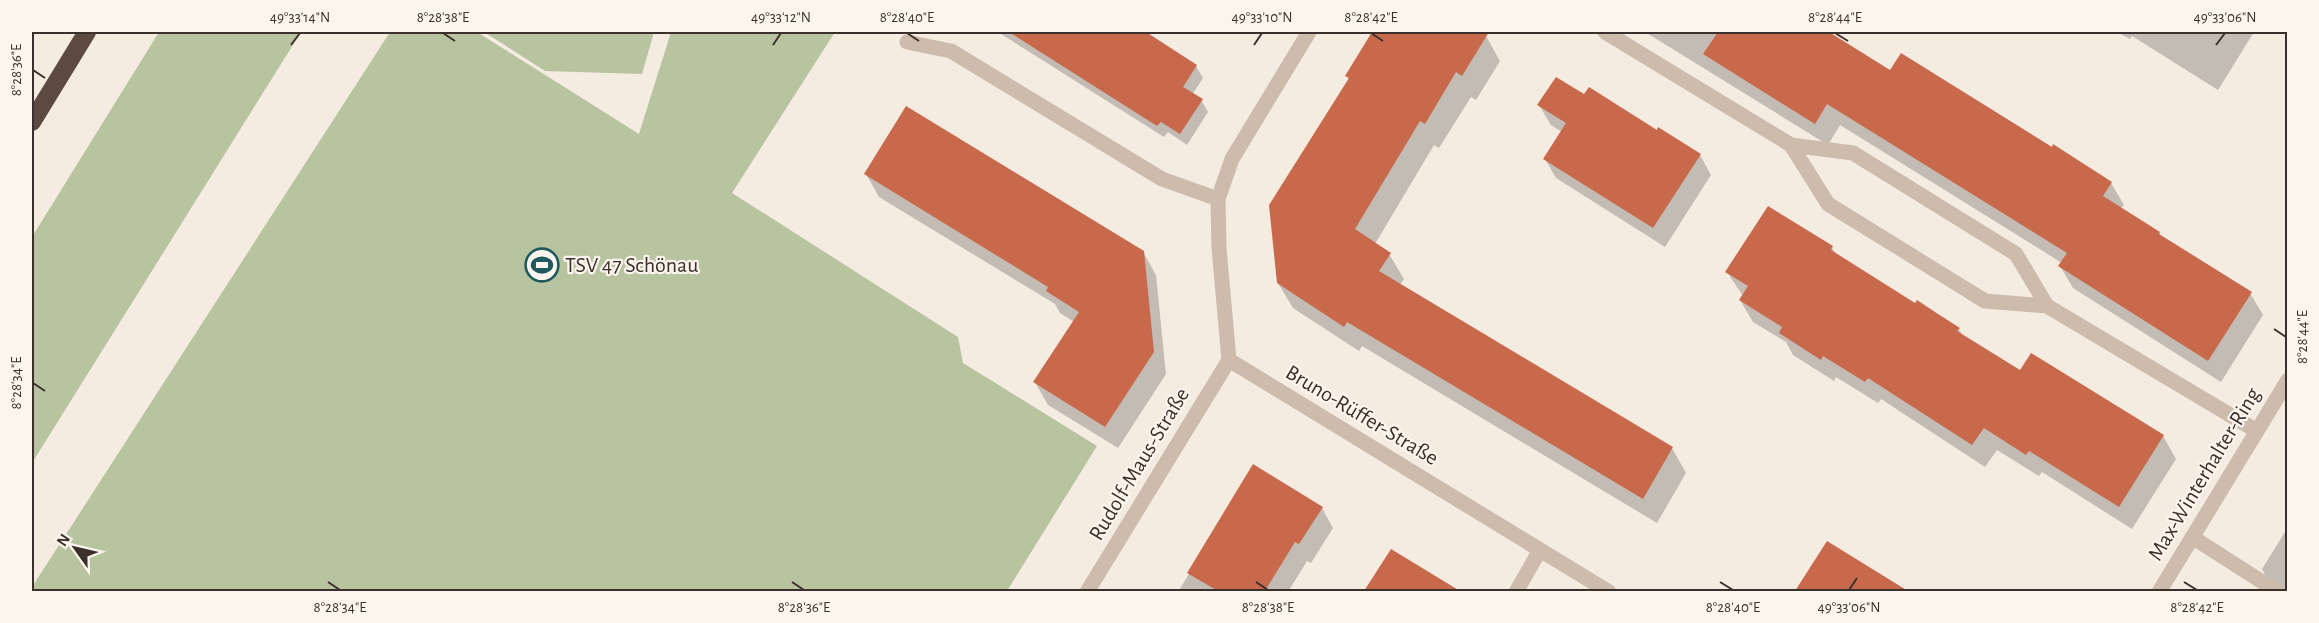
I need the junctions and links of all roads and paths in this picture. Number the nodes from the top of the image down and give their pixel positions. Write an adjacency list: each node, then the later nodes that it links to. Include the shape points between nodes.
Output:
1 (87, 32): 5 (highway)
2 (1310, 32): 7 (street, via 1232,159)
3 (1605, 32): 6 (street)
4 (907, 42): 7 (street, via 951,51 1162,179)
5 (32, 122)
6 (1791, 146): 8 (street, via 1853,153 2016,254); 8 (street, via 1828,204 1985,301)
7 (1218, 199): 9 (street)
8 (2047, 306): 11 (street)
9 (1229, 360): 13 (street, Bruno-Rüffer-Straße); 14 (street, Rudolf-Maus-Straße)
10 (2288, 380): 11 (street, Max-Winterhalter-Ring)
11 (2257, 430): 12 (street, Max-Winterhalter-Ring)
12 (2192, 537): 17 (street, Max-Winterhalter-Ring); 18 (street)
13 (1540, 550): 15 (street); 16 (street, Bruno-Rüffer-Straße)
14 (1088, 591)
15 (1516, 591)
16 (1610, 591)
17 (2159, 591)
18 (2278, 591)

